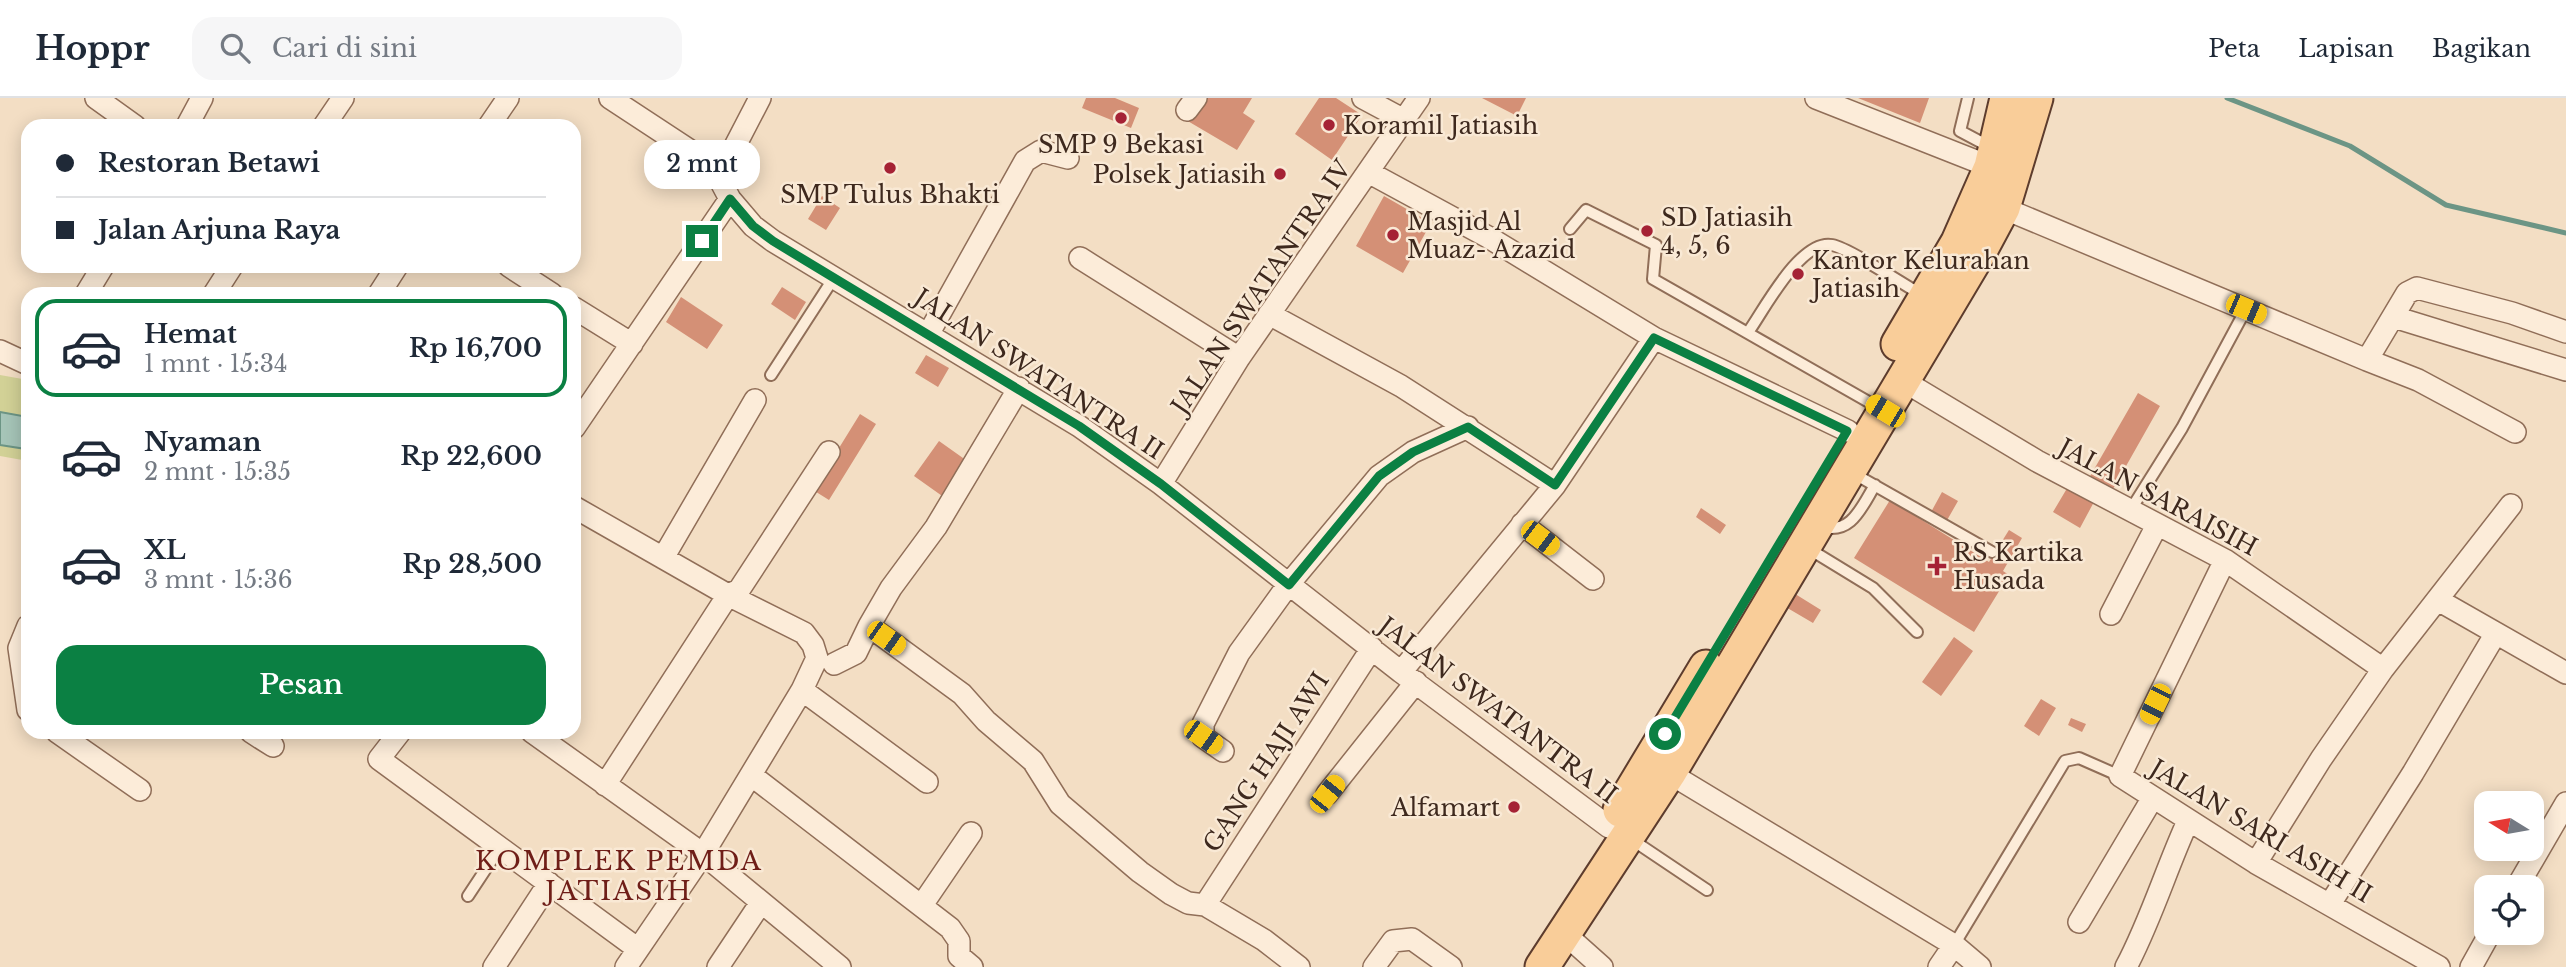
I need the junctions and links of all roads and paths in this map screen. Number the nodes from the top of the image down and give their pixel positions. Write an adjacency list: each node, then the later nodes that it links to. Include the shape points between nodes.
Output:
1 (96, 98): 13 (street)
2 (202, 98): 14 (street)
3 (343, 98): 15 (street)
4 (508, 98): 16 (street)
5 (610, 98): 21 (street, JALAN SWATANTRA II, via 712,165)
6 (760, 98): 21 (street)
7 (1363, 98): 17 (street)
8 (1419, 98): 17 (street, JALAN SWATANTRA IV)
9 (1816, 98): 19 (street)
10 (1968, 98): 19 (lane, via 1960,131)
11 (2007, 98): 19 (main road)
12 (2036, 98): 23 (main road)
13 (125, 119)
14 (191, 119)
15 (329, 119)
16 (494, 119)
17 (1406, 121): 20 (street, JALAN SWATANTRA IV)
18 (1068, 158): 36 (street, via 1041,151 1025,161)
19 (1994, 158): 29 (main road, via 1958,242)
20 (1370, 173): 32 (street, JALAN SWATANTRA IV); 37 (street, via 1488,237)
21 (719, 177): 22 (street, JALAN SWATANTRA II)
22 (730, 199): 27 (street, JALAN SWATANTRA II, via 773,241); 38 (street)
23 (2003, 208): 30 (street); 45 (main road)
24 (1570, 229): 34 (lane, via 1586,210 1656,245 1653,279)
25 (1080, 258): 40 (street)
26 (520, 273): 28 (street)
27 (835, 276): 36 (street, JALAN SWATANTRA II); 44 (lane)
28 (541, 287)
29 (1925, 297): 34 (lane, via 1835,245 1816,247 1797,262); 48 (main road)
30 (2246, 309): 41 (street); 59 (lane, via 2182,428)
31 (581, 312): 38 (street)
32 (1269, 314): 40 (street, JALAN SWATANTRA IV); 50 (street)
33 (2394, 317): 35 (street, via 2407,293 2424,288); 41 (street); 43 (street)
34 (1749, 331): 48 (lane)
35 (2566, 332)
36 (929, 333): 46 (street, JALAN SWATANTRA II)
37 (1654, 338): 51 (street); 56 (street)
38 (632, 344): 49 (street)
39 (0, 351): 42 (street)
40 (1240, 358): 55 (street, JALAN SWATANTRA IV)
41 (2367, 360): 52 (street, via 2418,380)
42 (21, 361)
43 (2566, 370)
44 (771, 375)
45 (1902, 380): 48 (main road); 59 (street, JALAN SARAISIH)
46 (1019, 388): 55 (street, JALAN SWATANTRA II); 71 (street, via 936,527)
47 (755, 400): 64 (street)
48 (1875, 405): 51 (main road); 54 (main road)
49 (581, 418)
50 (1468, 427): 56 (street); 67 (street, via 1413,452 1379,476)
51 (1847, 431): 98 (main road)
52 (2515, 432)
53 (829, 452): 68 (street, via 739,590)
54 (1861, 478): 62 (main road); 63 (lane)
55 (1161, 484): 67 (street, JALAN SWATANTRA II)
56 (1555, 485): 60 (street)
57 (2511, 505): 69 (street)
58 (581, 511): 64 (street)
59 (2130, 511): 61 (street, JALAN SARAISIH)
60 (1522, 524): 66 (street); 80 (street)
61 (2157, 525): 65 (street, JALAN SARAISIH); 70 (street)
62 (1815, 533): 72 (lane); 88 (main road)
63 (1992, 552)
64 (663, 558): 68 (street)
65 (2225, 559): 78 (street, JALAN SARAISIH); 90 (street, JALAN SARI ASIH II)
66 (1594, 579)
67 (1289, 585): 75 (street, JALAN SWATANTRA II); 87 (street, via 1240,653 1203,724 1203,737)
68 (728, 595): 81 (street, via 809,639 817,658); 92 (street)
69 (2438, 600): 73 (street); 78 (street)
70 (2111, 614)
71 (869, 626): 77 (street, via 856,653); 110 (street, via 962,694 1033,761 1060,803 1140,872 1177,897)
72 (1917, 632)
73 (2496, 633): 79 (street); 108 (street)
74 (21, 643): 76 (street)
75 (1372, 648): 80 (street, JALAN SWATANTRA II); 110 (street, GANG HAJI AWI)
76 (21, 662)
77 (834, 664)
78 (2383, 669): 102 (street)
79 (2566, 673)
80 (1409, 677): 94 (street); 98 (street, JALAN SWATANTRA II)
81 (802, 690): 89 (street); 91 (street)
82 (67, 739): 93 (street)
83 (262, 739): 86 (street)
84 (395, 739): 100 (street, via 379,759)
85 (542, 739): 92 (street)
86 (273, 746)
87 (1223, 751)
88 (1669, 773): 98 (main road); 113 (street)
89 (751, 775): 101 (street); 109 (street)
90 (2120, 776): 95 (street, JALAN SARI ASIH II); 113 (lane, via 2079,758 2065,761)
91 (927, 782)
92 (605, 785): 101 (street)
93 (140, 790)
94 (1327, 794)
95 (2152, 799): 97 (street, JALAN SARI ASIH II); 111 (street)
96 (2565, 807): 103 (street)
97 (2188, 821): 102 (street, JALAN SARI ASIH II); 130 (street, via 2143,937)
98 (1619, 832): 105 (lane); 112 (main road); 125 (main road)
99 (971, 833): 109 (street)
100 (499, 849): 104 (street); 106 (lane)
101 (703, 854): 107 (street); 115 (street)
102 (2256, 863): 108 (street, JALAN SARI ASIH II)
103 (2524, 875)
104 (549, 883): 115 (street); 118 (street)
105 (1707, 890)
106 (468, 895)
107 (760, 904): 116 (street); 120 (street)
108 (2330, 904): 131 (street, JALAN SARI ASIH II)
109 (922, 905): 117 (street, via 960,941)
110 (1205, 905): 122 (street)
111 (2078, 922)
112 (1565, 934): 126 (main road); 127 (street)
113 (1954, 945): 128 (street); 129 (street)
114 (2484, 945): 132 (street)
115 (638, 949): 119 (street)
116 (812, 958): 121 (street)
117 (960, 963)
118 (494, 967)
119 (626, 967)
120 (718, 967)
121 (840, 967)
122 (1299, 967)
123 (1374, 967): 124 (street, via 1393,941 1412,939)
124 (1451, 967)
125 (1517, 967)
126 (1542, 967)
127 (1602, 967)
128 (1939, 967)
129 (1980, 967)
130 (2126, 967)
131 (2439, 967)
132 (2472, 967)

